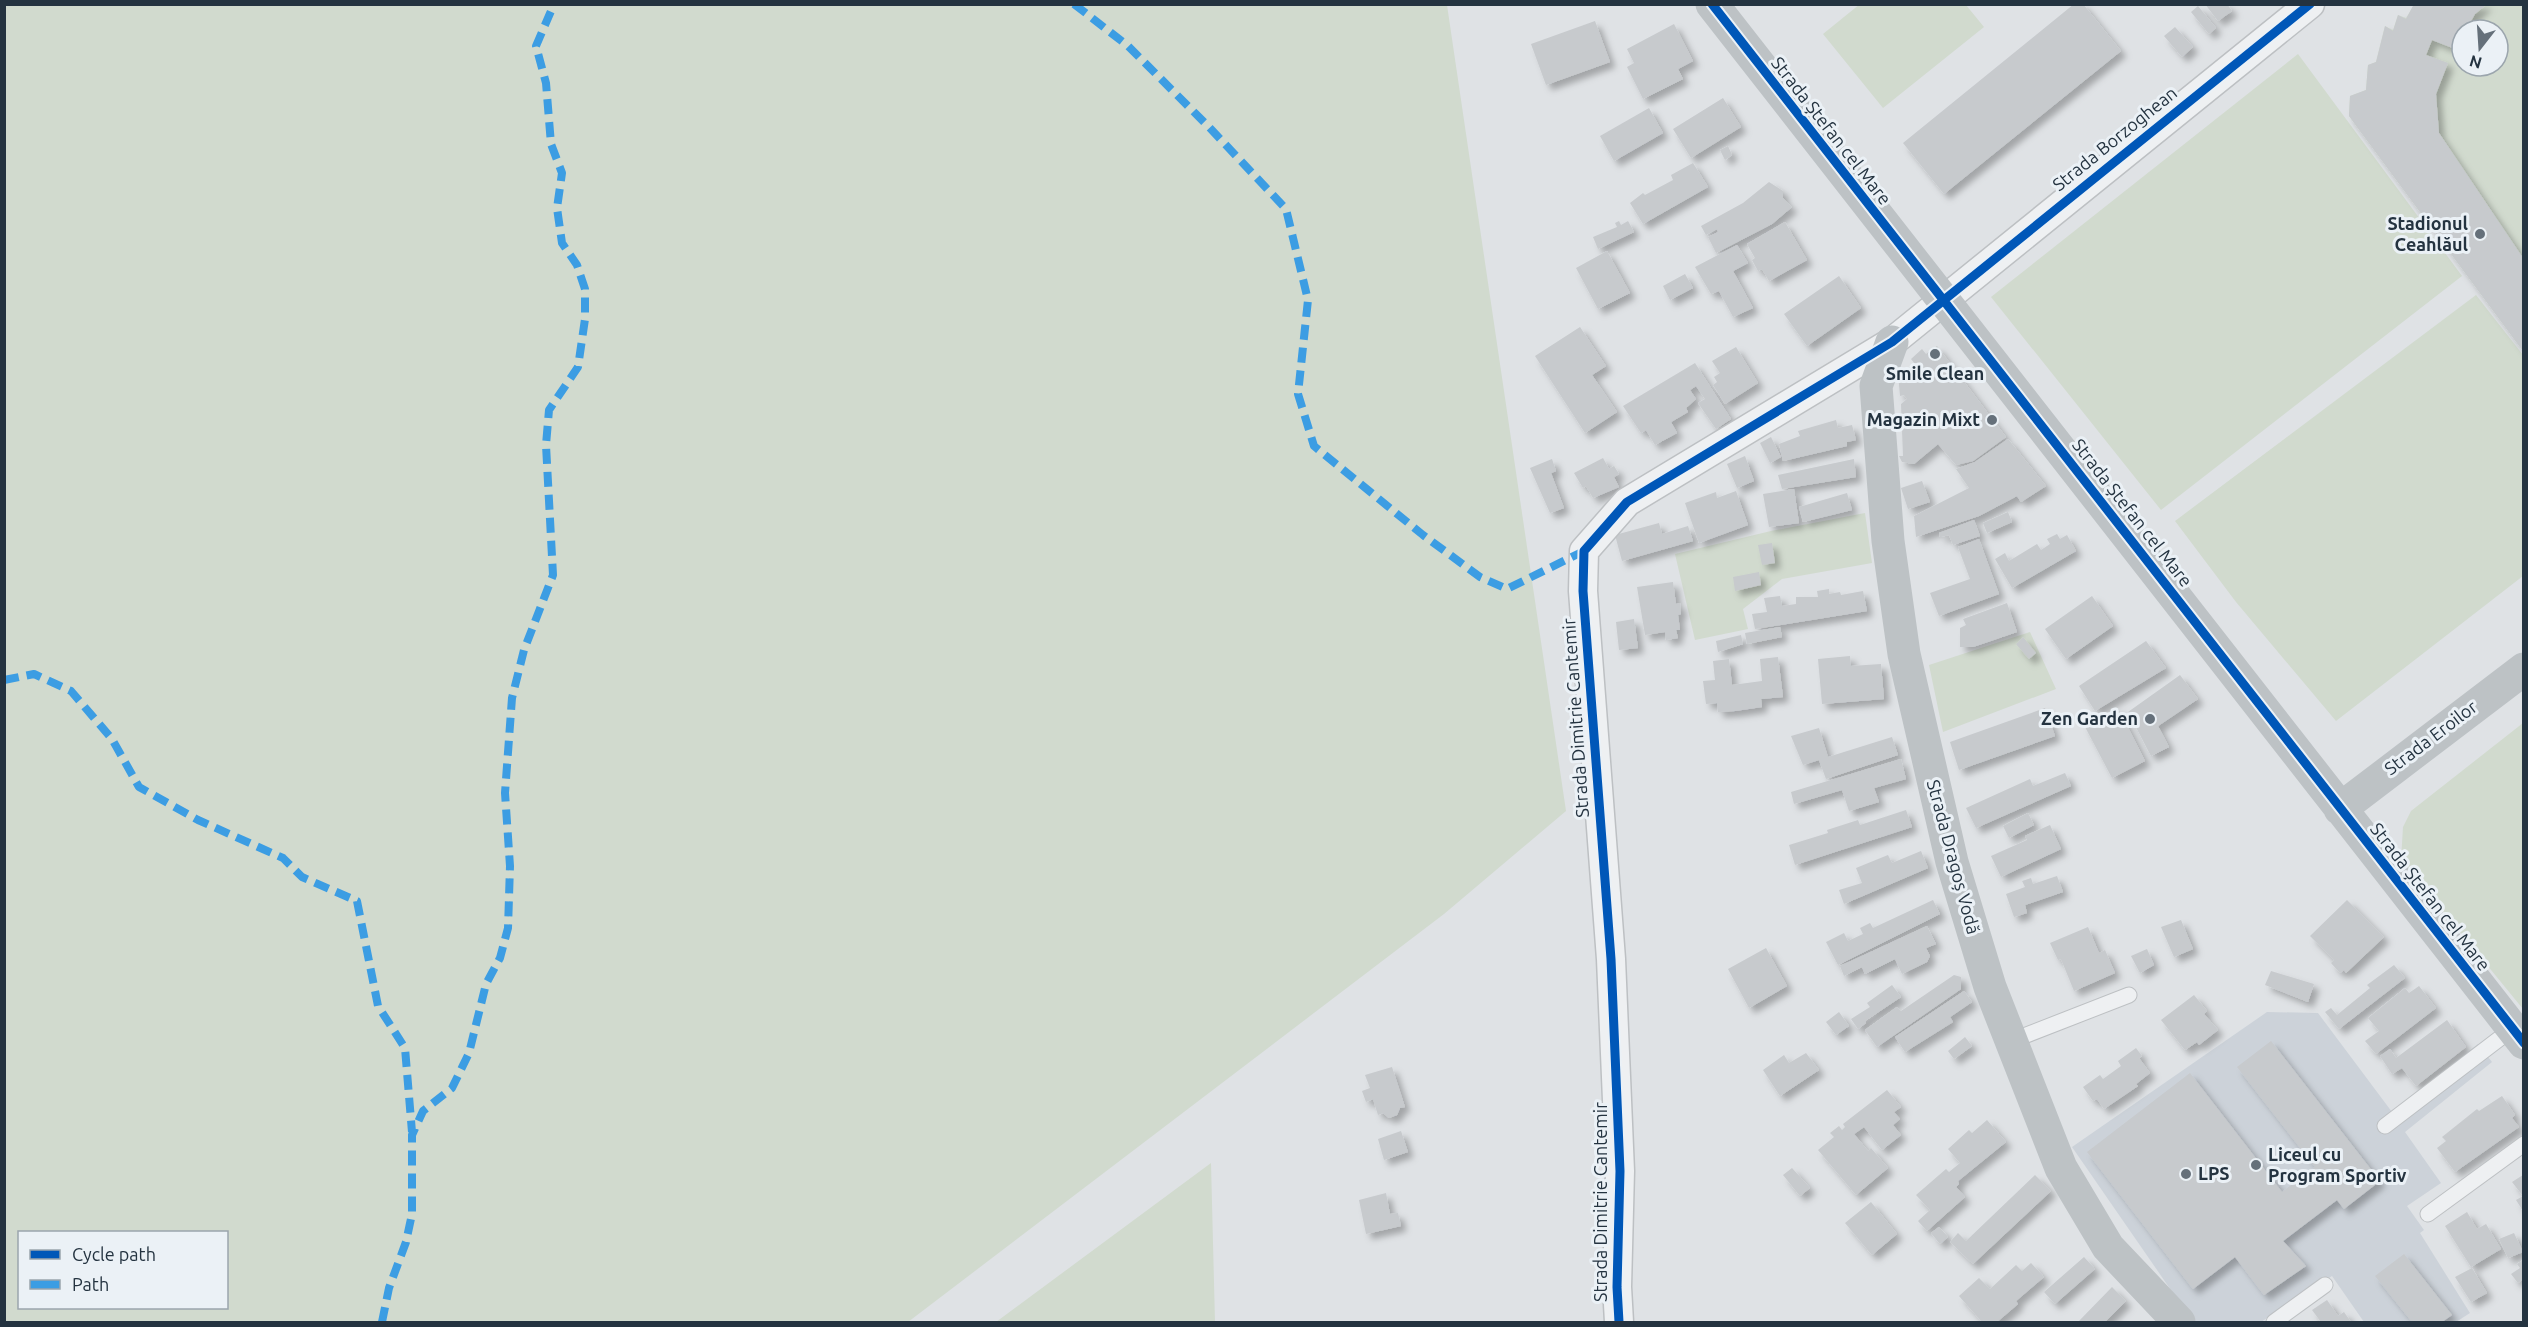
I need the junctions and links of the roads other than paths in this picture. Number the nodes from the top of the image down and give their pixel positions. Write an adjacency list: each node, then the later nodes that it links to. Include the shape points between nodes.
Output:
1 (1712, 4): 3 (street, Strada Ștefan cel Mare)
2 (2310, 4): 3 (street, Strada Borzoghean)
3 (1942, 300): 4 (street, Strada Dimitrie Cantemir); 6 (street, Strada Ștefan cel Mare)
4 (1892, 342): 9 (street, Strada Dragoș Vodă, via 1876,386 1888,541 1904,654 1952,862 1988,981); 14 (street, Strada Dimitrie Cantemir, via 1628,502 1584,551 1583,591 1611,971 1620,1171)
5 (2523, 669): 6 (street, Strada Eroilor)
6 (2340, 809): 8 (street, Strada Ștefan cel Mare)
7 (2129, 995): 9 (lane)
8 (2518, 1036): 10 (lane)
9 (2011, 1041): 15 (street, Strada Dragoș Vodă, via 2061,1168 2081,1204 2108,1247)
10 (2385, 1126)
11 (2523, 1144): 12 (lane)
12 (2428, 1214)
13 (2325, 1285): 16 (lane)
14 (1619, 1323)
15 (2179, 1323)
16 (2274, 1323)

